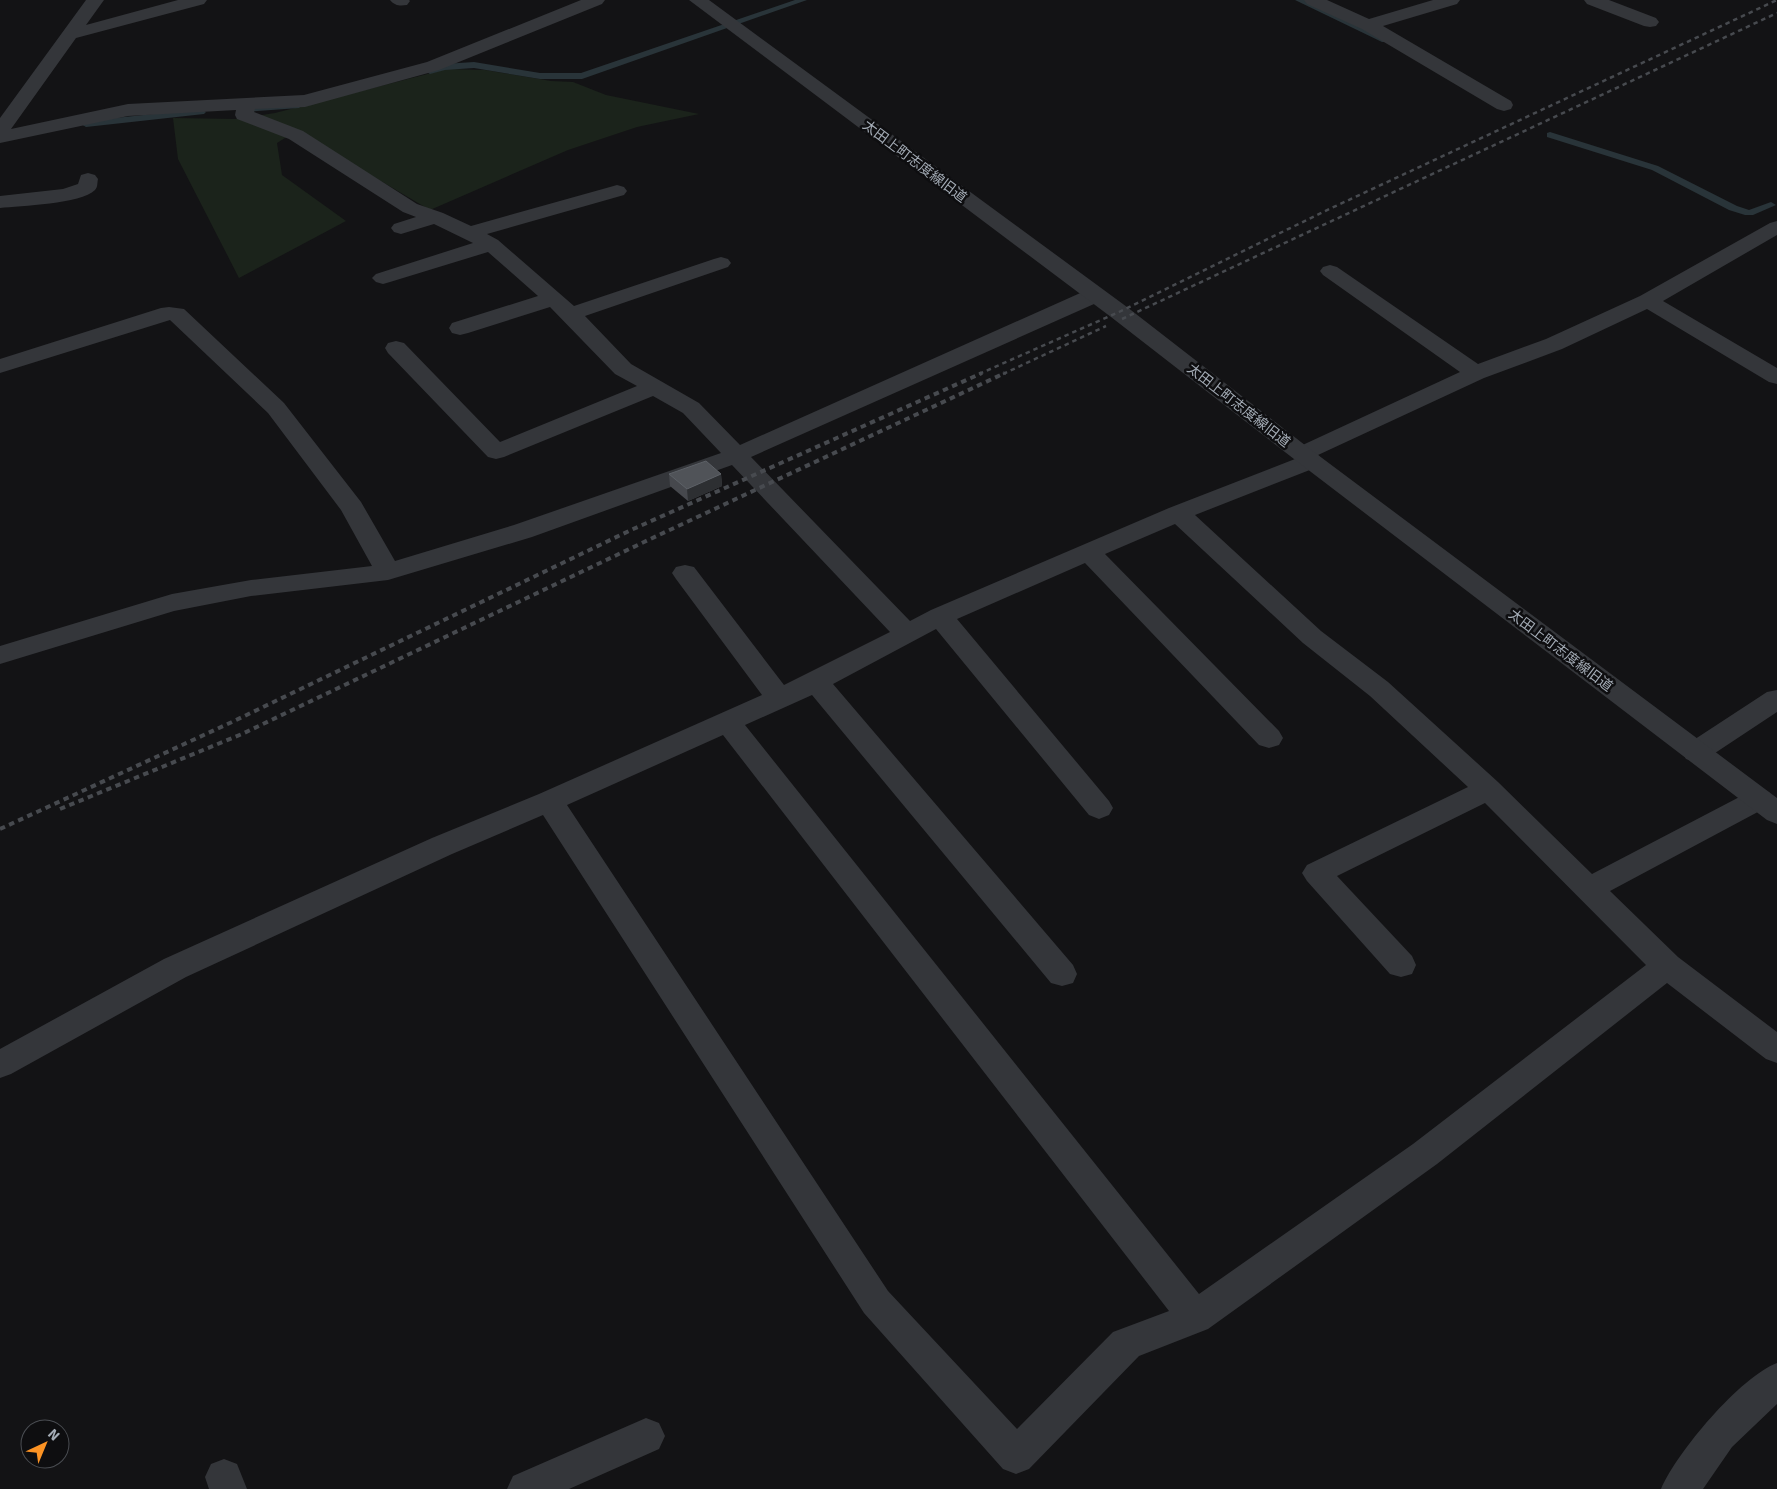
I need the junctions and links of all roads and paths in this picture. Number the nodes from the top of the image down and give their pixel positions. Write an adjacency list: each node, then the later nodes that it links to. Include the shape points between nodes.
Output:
1 (95, 0): 12 (street)
2 (198, 0): 12 (street)
3 (596, 0): 14 (street, via 433,66 305,101)
4 (698, 0): 28 (street, 太田上町志度線旧道)
5 (1314, 0): 11 (street)
6 (1451, 0): 9 (street)
7 (1593, 0): 10 (street)
8 (1389, 5): 9 (street)
9 (1405, 14): 11 (street)
10 (1650, 22)
11 (1368, 25): 13 (street)
12 (71, 34): 15 (street)
13 (1504, 104)
14 (246, 110): 16 (street, via 128,110); 20 (street, via 296,134 410,208)
15 (0, 130)
16 (0, 137)
17 (88, 178): 19 (street, via 87,187 66,195)
18 (617, 191): 23 (street)
19 (0, 202)
20 (436, 217): 22 (street); 23 (street)
21 (1777, 227): 30 (street)
22 (401, 228)
23 (469, 233): 24 (street)
24 (491, 244): 27 (street); 29 (street)
25 (721, 263): 31 (street)
26 (1330, 270): 35 (street)
27 (383, 278)
28 (1095, 295): 38 (street); 39 (street, 太田上町志度線旧道)
29 (552, 299): 31 (street); 32 (street)
30 (1648, 301): 35 (street, via 1554,344); 36 (street)
31 (570, 314): 37 (street, via 623,369)
32 (460, 328)
33 (396, 348): 37 (street, via 496,452)
34 (0, 366): 42 (street, via 169,313 176,314 276,408 352,508)
35 (1476, 373): 39 (street)
36 (1777, 377)
37 (655, 387): 38 (street, via 692,408)
38 (737, 455): 42 (street, via 523,531); 45 (street)
39 (1307, 458): 40 (street); 52 (street, 太田上町志度線旧道)
40 (1178, 513): 41 (street); 53 (street, via 1312,637 1378,689)
41 (1090, 553): 44 (street); 51 (street)
42 (388, 572): 46 (street, via 251,588 172,603)
43 (685, 573): 48 (street)
44 (940, 616): 45 (street); 56 (street)
45 (907, 634): 47 (street)
46 (0, 655)
47 (816, 682): 48 (street); 60 (street)
48 (779, 698): 50 (street)
49 (1777, 699): 52 (street)
50 (727, 721): 54 (street); 63 (street)
51 (1269, 738)
52 (1696, 752): 55 (street, 太田上町志度線旧道)
53 (1488, 789): 57 (street); 58 (street, via 1317,873)
54 (549, 801): 62 (street, via 442,846 175,968); 63 (street, via 876,1302 1016,1456 1126,1344)
55 (1768, 806): 57 (street)
56 (1099, 808)
57 (1589, 889): 59 (street)
58 (1401, 966)
59 (1667, 966): 61 (street); 63 (street, via 1425,1154)
60 (1062, 974)
61 (1777, 1050)
62 (0, 1065)
63 (1195, 1317)
64 (1777, 1380): 67 (street, via 1719,1434)
65 (646, 1436): 66 (street)
66 (526, 1489)
67 (1680, 1489)

